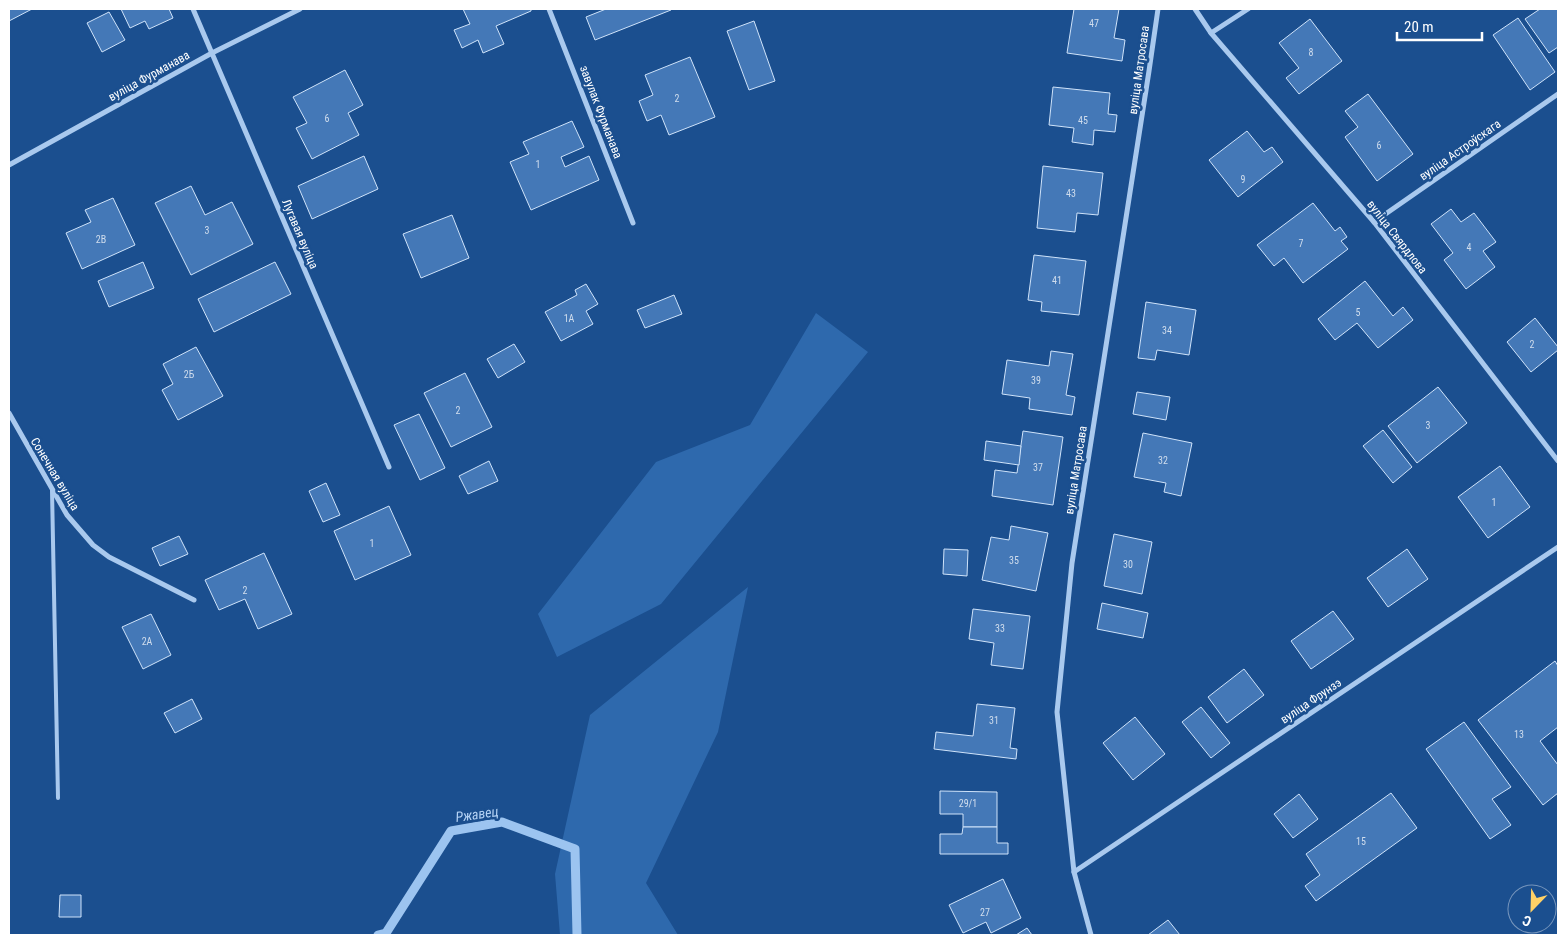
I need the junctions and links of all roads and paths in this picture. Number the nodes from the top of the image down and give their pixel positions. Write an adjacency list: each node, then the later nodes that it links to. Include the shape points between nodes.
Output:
1 (193, 9): 8 (street, Лугавая вуліца)
2 (300, 9): 8 (street, вуліца Фурманава)
3 (549, 9): 12 (street, завулак Фурманава)
4 (1158, 9): 20 (street, вуліца Матросава, via 1072,562 1057,712)
5 (1195, 9): 7 (street)
6 (1248, 9): 7 (street)
7 (1212, 33): 11 (street, вуліца Свярдлова)
8 (212, 53): 10 (street, вуліца Фурманава); 15 (street, Лугавая вуліца)
9 (1558, 94): 11 (street, вуліца Астроўскага)
10 (9, 165)
11 (1374, 222): 14 (street, вуліца Свярдлова)
12 (633, 223)
13 (9, 414): 16 (street, Сонечная вуліца)
14 (1558, 461)
15 (389, 467)
16 (52, 490): 18 (street, Сонечная вуліца, via 67,515 109,557); 19 (lane)
17 (1558, 546): 20 (street, вуліца Фрунзэ)
18 (194, 600)
19 (58, 798)
20 (1074, 872): 21 (street, вуліца Матросава)
21 (1091, 935)

